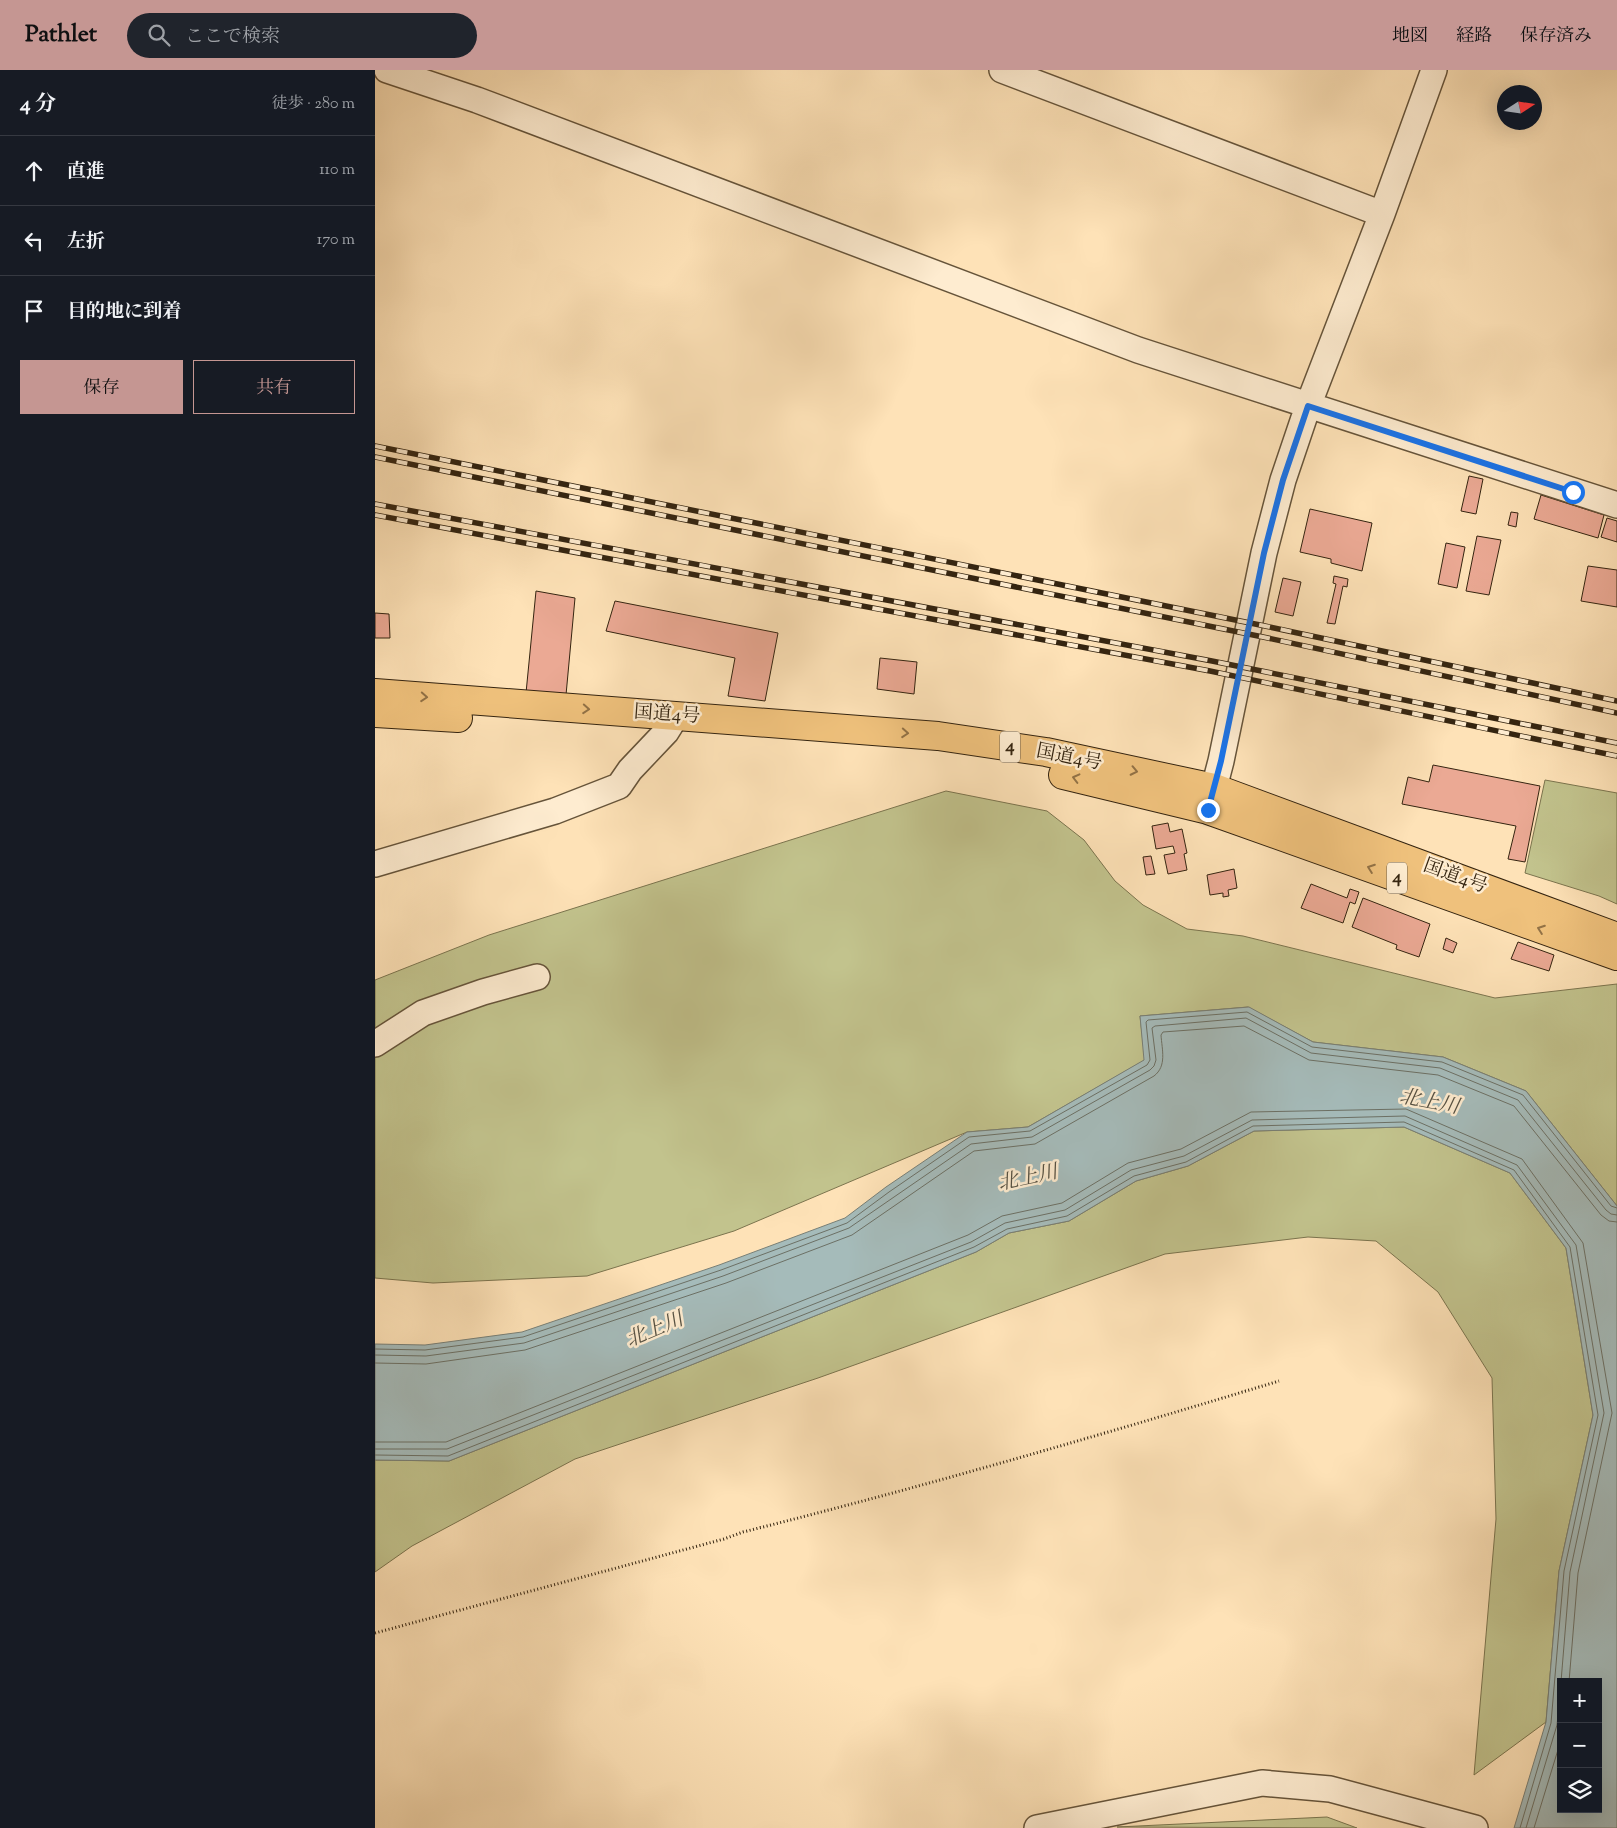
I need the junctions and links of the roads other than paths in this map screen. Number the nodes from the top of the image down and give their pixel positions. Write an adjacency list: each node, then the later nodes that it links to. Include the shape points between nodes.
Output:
1 (387, 70): 5 (street, via 477,100 1138,350)
2 (1002, 70): 4 (street)
3 (1434, 70): 4 (street)
4 (1382, 214): 5 (street)
5 (1308, 406): 6 (street); 10 (street, via 1283,480 1264,553)
6 (1617, 505)
7 (375, 693): 9 (highway, 国道4号 / 4, one-way to 9)
8 (375, 713): 9 (highway, 国道4号 / 4)
9 (671, 724): 10 (highway, 国道4号 / 4, via 938,736 1046,752); 11 (street, via 619,786 555,811)
10 (1211, 799): 12 (highway, 国道4号 / 4); 13 (highway, 国道4号 / 4, one-way to 10)
11 (375, 864)
12 (1617, 937)
13 (1617, 956)
14 (537, 977): 15 (street, via 423,1013)
15 (375, 1044)
16 (1037, 1828): 17 (street, via 1262,1783 1330,1789)
17 (1475, 1828)

